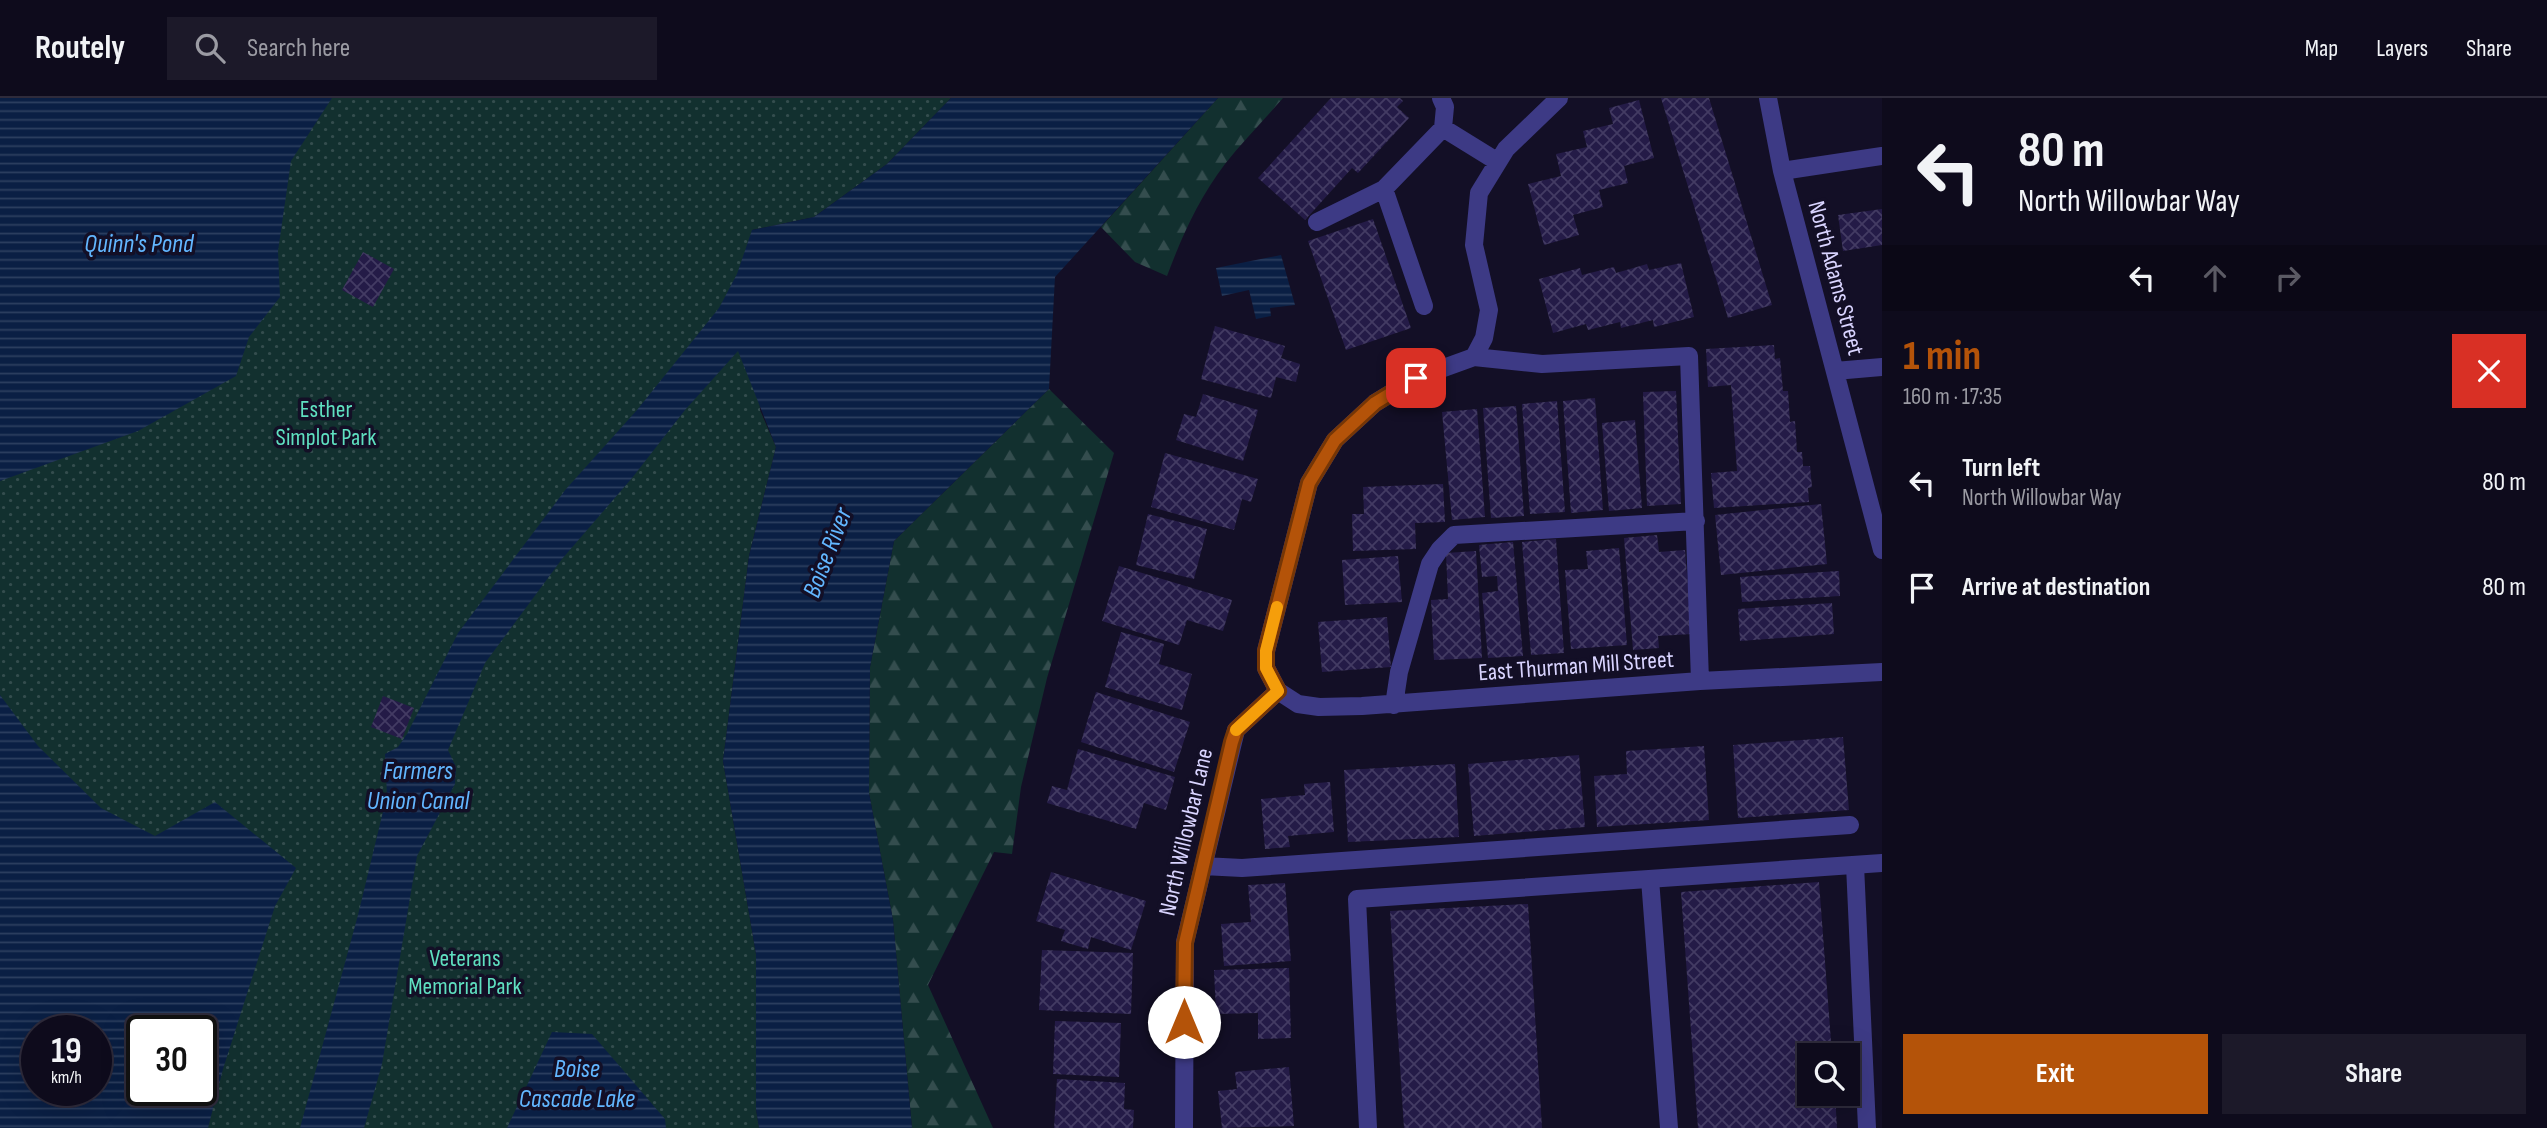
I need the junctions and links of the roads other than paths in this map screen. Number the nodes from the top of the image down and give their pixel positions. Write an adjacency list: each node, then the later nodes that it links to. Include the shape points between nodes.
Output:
1 (1441, 98): 4 (street)
2 (1559, 98): 6 (street)
3 (1768, 98): 7 (street, North Adams Street)
4 (1443, 128): 6 (street); 8 (street)
5 (1882, 156): 7 (street)
6 (1498, 162): 11 (street, via 1479,193 1474,245 1489,310 1484,338)
7 (1782, 171): 13 (street, North Adams Street)
8 (1384, 189): 9 (street); 10 (street)
9 (1317, 222)
10 (1424, 306)
11 (1474, 357): 14 (street, via 1542,365 1689,356); 18 (street, via 1416,378 1375,403 1335,440 1309,483 1266,651 1266,668)
12 (1882, 367): 13 (street)
13 (1835, 371): 15 (street, North Adams Street)
14 (1696, 521): 17 (street); 19 (street, via 1454,535 1430,564)
15 (1882, 550)
16 (1882, 672): 17 (street, East Thurman Mill Street)
17 (1700, 681): 19 (street, East Thurman Mill Street)
18 (1278, 691): 19 (street, East Thurman Mill Street, via 1297,704 1319,707); 23 (street, North Willowbar Lane, via 1236,730)
19 (1394, 705)
20 (1850, 825): 23 (street, via 1242,868)
21 (1882, 863): 22 (street)
22 (1855, 865): 24 (street); 28 (street)
23 (1203, 866): 25 (street, North Willowbar Lane, via 1185,943)
24 (1650, 879): 26 (street, via 1357,899); 27 (street)
25 (1184, 1128)
26 (1368, 1128)
27 (1669, 1128)
28 (1867, 1128)

